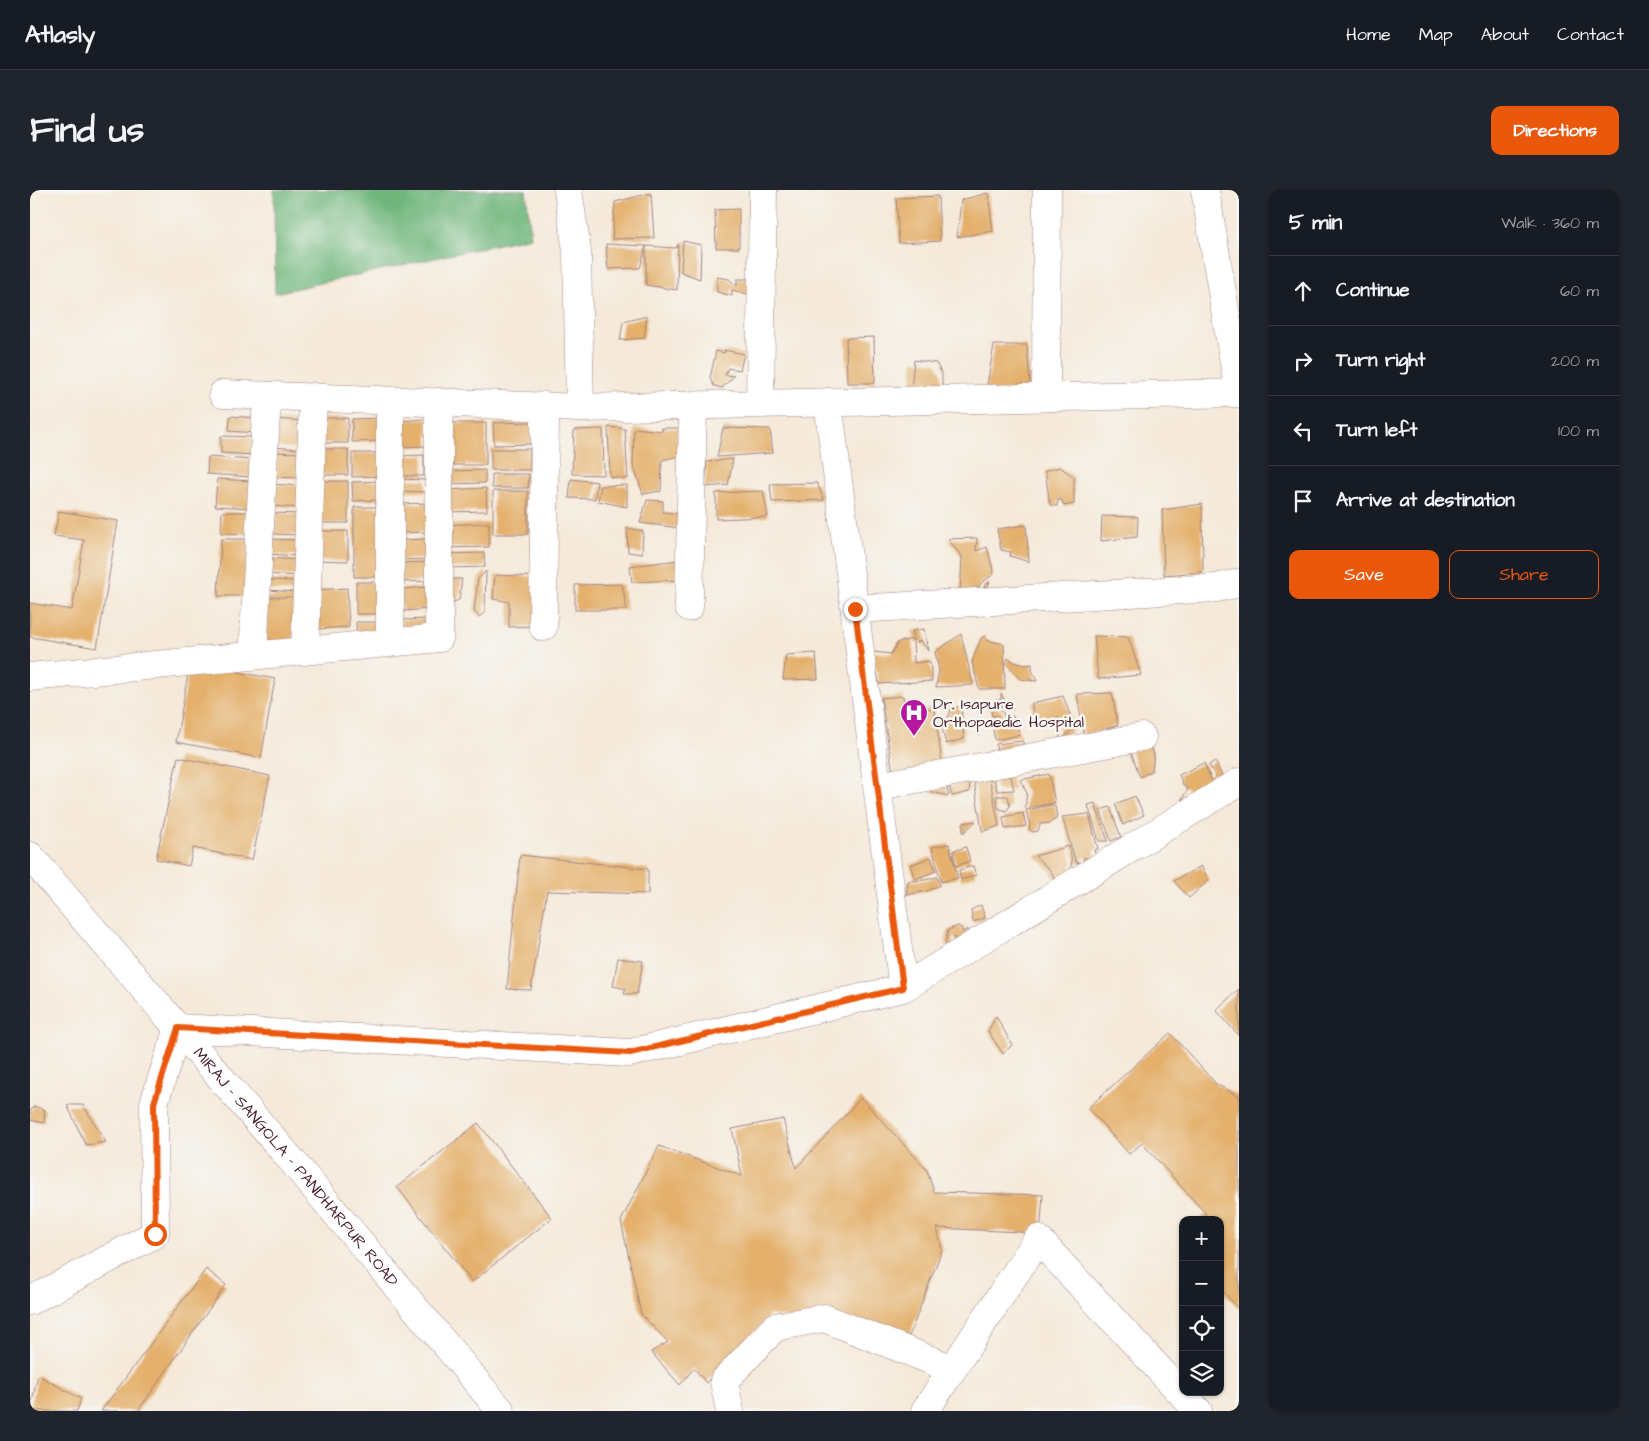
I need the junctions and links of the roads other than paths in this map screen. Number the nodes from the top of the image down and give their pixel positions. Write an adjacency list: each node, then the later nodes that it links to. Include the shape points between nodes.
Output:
1 (568, 190): 16 (main road, via 577,251)
2 (763, 190): 13 (main road)
3 (1047, 190): 9 (main road)
4 (1205, 190): 5 (main road)
5 (1239, 393): 9 (main road)
6 (223, 394): 7 (main road)
7 (266, 396): 8 (main road); 23 (main road)
8 (313, 397): 10 (main road); 22 (main road)
9 (1046, 397): 12 (main road)
10 (390, 401): 11 (main road); 21 (main road)
11 (439, 402): 15 (main road); 21 (main road, via 439,638)
12 (828, 402): 13 (main road); 19 (main road)
13 (760, 404): 14 (main road)
14 (693, 405): 16 (main road); 18 (main road)
15 (545, 406): 16 (main road); 20 (main road)
16 (580, 408)
17 (1239, 583): 19 (main road, via 1216,588)
18 (688, 607)
19 (855, 609): 27 (main road)
20 (543, 627)
21 (390, 642): 22 (main road)
22 (305, 651): 23 (main road)
23 (253, 656): 24 (main road)
24 (30, 677)
25 (1142, 737): 27 (main road)
26 (1239, 782): 29 (main road)
27 (878, 786): 29 (main road)
28 (30, 856): 30 (main road, MIRAJ - SANGOLA - PANDHARPUR ROAD)
29 (903, 988): 30 (main road, via 630,1053)
30 (178, 1028): 31 (main road, via 154,1103 155,1234); 33 (main road, MIRAJ - SANGOLA - PANDHARPUR ROAD)
31 (30, 1300)
32 (953, 1369): 34 (main road, via 824,1318 785,1325 775,1327 724,1381); 35 (main road); 36 (main road, via 1038,1239)
33 (501, 1411)
34 (730, 1411)
35 (925, 1411)
36 (1198, 1411)

